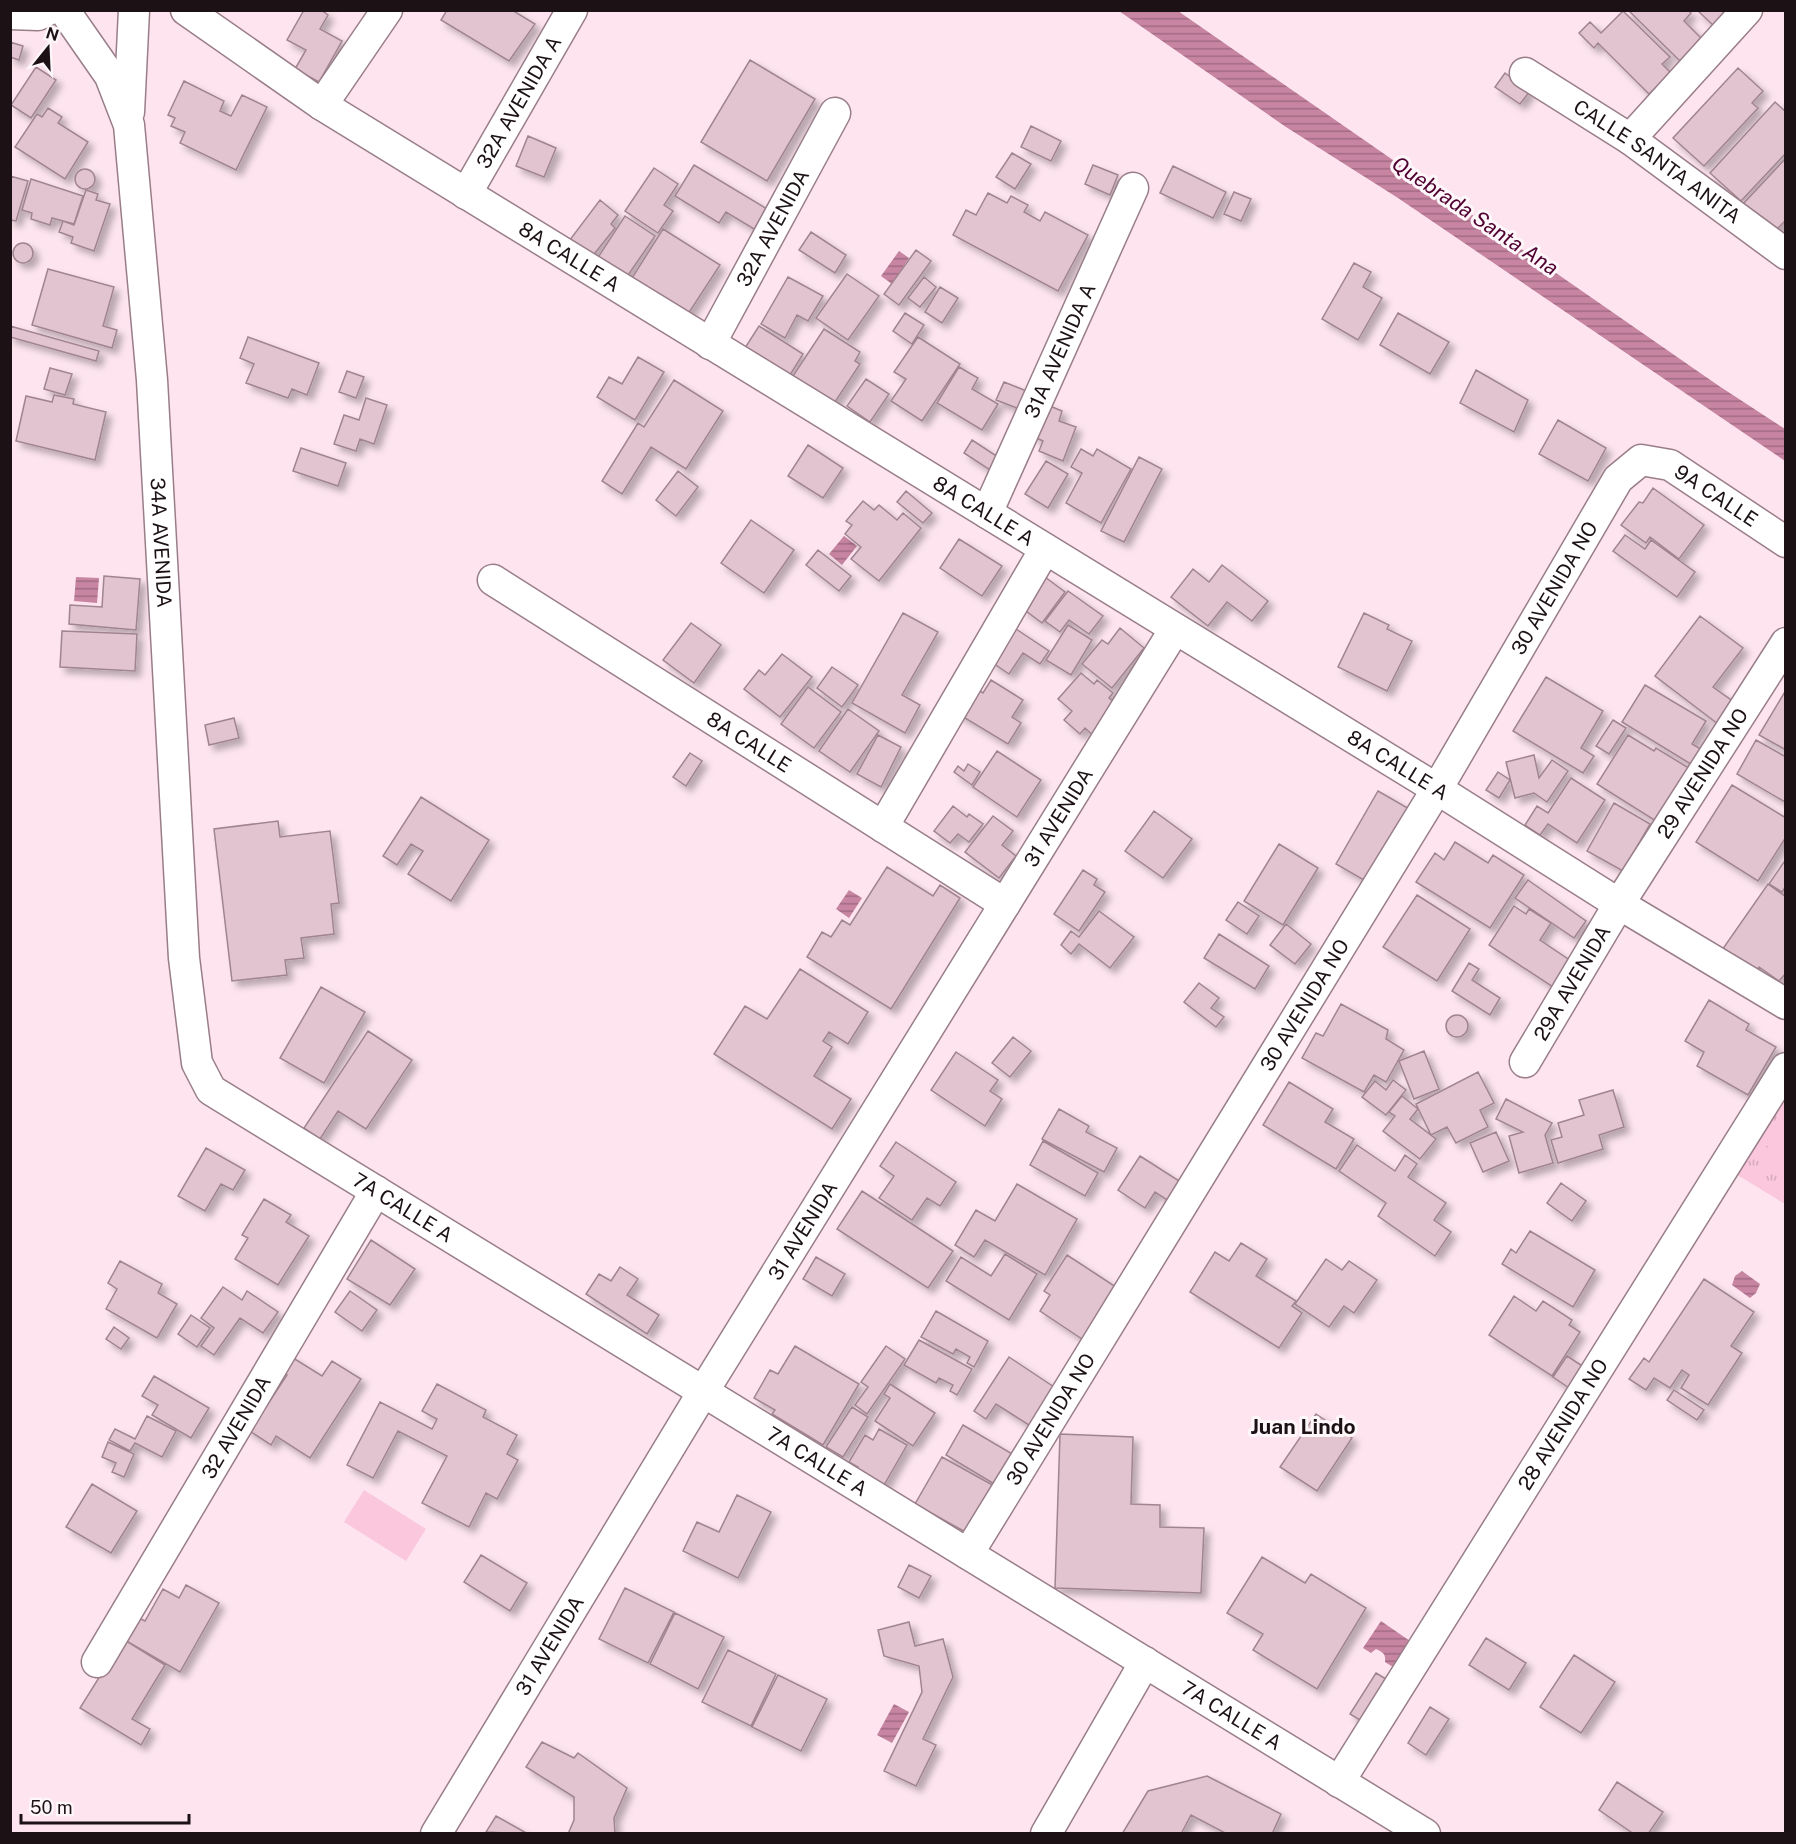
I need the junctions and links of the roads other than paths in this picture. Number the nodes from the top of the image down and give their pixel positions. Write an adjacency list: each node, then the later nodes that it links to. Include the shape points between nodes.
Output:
1 (48, 10): 8 (street, via 39,15)
2 (64, 10): 12 (street, 34A AVENIDA, via 110,76)
3 (134, 10): 12 (street)
4 (186, 10): 10 (street, 8A CALLE A)
5 (387, 10): 10 (street)
6 (572, 10): 15 (street, 32A AVENIDA A)
7 (1747, 10): 13 (street)
8 (10, 14)
9 (1525, 73): 13 (street, CALLE SANTA ANITA)
10 (321, 105): 15 (street, 8A CALLE A)
11 (835, 113): 17 (street, 32A AVENIDA)
12 (129, 125): 32 (street, 34A AVENIDA, via 152,380 184,958 197,1063)
13 (1630, 139): 16 (street, CALLE SANTA ANITA)
14 (1133, 188): 19 (street, 31A AVENIDA A)
15 (466, 194): 17 (street, 8A CALLE A)
16 (1785, 254)
17 (710, 344): 19 (street, 8A CALLE A)
18 (1641, 460): 20 (street, 9A CALLE, via 1670,465); 25 (street, 30 AVENIDA NO, via 1618,479)
19 (987, 513): 21 (street, 8A CALLE A)
20 (1785, 542)
21 (1045, 549): 23 (street, 8A CALLE A); 26 (street)
22 (493, 580): 26 (street, 8A CALLE)
23 (1175, 629): 25 (street, 8A CALLE A); 27 (street, 31 AVENIDA)
24 (1785, 643): 28 (street, 29 AVENIDA NO)
25 (1437, 789): 28 (street, 8A CALLE A); 35 (street, 30 AVENIDA NO)
26 (883, 827): 27 (street, 8A CALLE)
27 (1005, 904): 34 (street, 31 AVENIDA)
28 (1619, 904): 29 (street, 8A CALLE A); 30 (street, 29A AVENIDA)
29 (1785, 1004)
30 (1525, 1062)
31 (1785, 1068): 38 (street, 28 AVENIDA NO)
32 (211, 1090): 33 (street, 7A CALLE A)
33 (376, 1191): 34 (street, 7A CALLE A); 36 (street, 32 AVENIDA)
34 (703, 1392): 35 (street, 7A CALLE A); 39 (street, 31 AVENIDA)
35 (968, 1554): 37 (street, 7A CALLE A)
36 (97, 1662)
37 (1145, 1662): 38 (street, 7A CALLE A); 40 (street)
38 (1339, 1782): 41 (street, 7A CALLE A)
39 (436, 1833)
40 (1046, 1833)
41 (1425, 1833)

